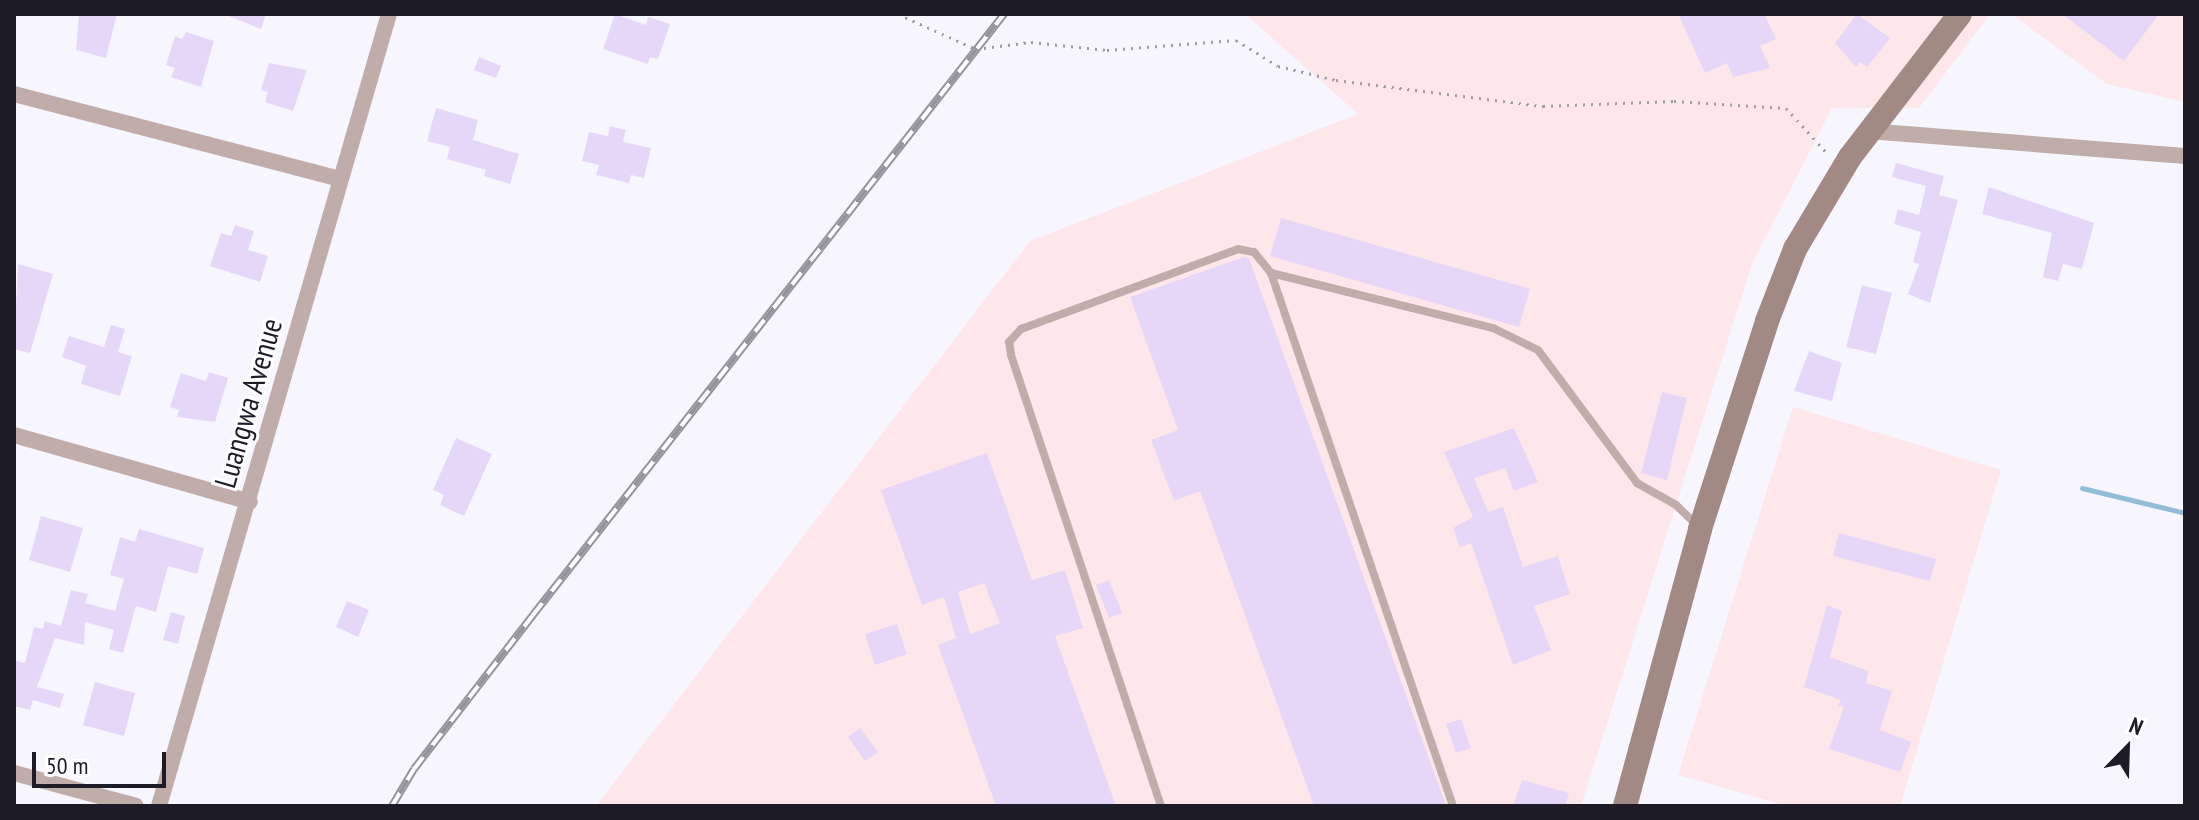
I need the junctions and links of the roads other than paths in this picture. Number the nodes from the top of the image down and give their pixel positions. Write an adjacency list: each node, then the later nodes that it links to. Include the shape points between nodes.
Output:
1 (389, 14): 6 (street, Luangwa Avenue)
2 (1960, 14): 4 (main road)
3 (14, 94): 6 (street)
4 (1868, 131): 5 (street); 10 (main road, via 1795,249)
5 (2185, 156)
6 (340, 179): 9 (street, Luangwa Avenue)
7 (1271, 273): 10 (lane, via 1493,328 1538,350 1637,483 1676,505); 14 (lane, via 1254,252 1238,249 1021,329 1009,342); 15 (lane)
8 (14, 435): 9 (street)
9 (250, 502): 13 (street, Luangwa Avenue)
10 (1700, 529): 16 (main road)
11 (14, 773): 12 (street)
12 (136, 806)
13 (159, 806)
14 (1161, 806)
15 (1453, 806)
16 (1625, 806)

